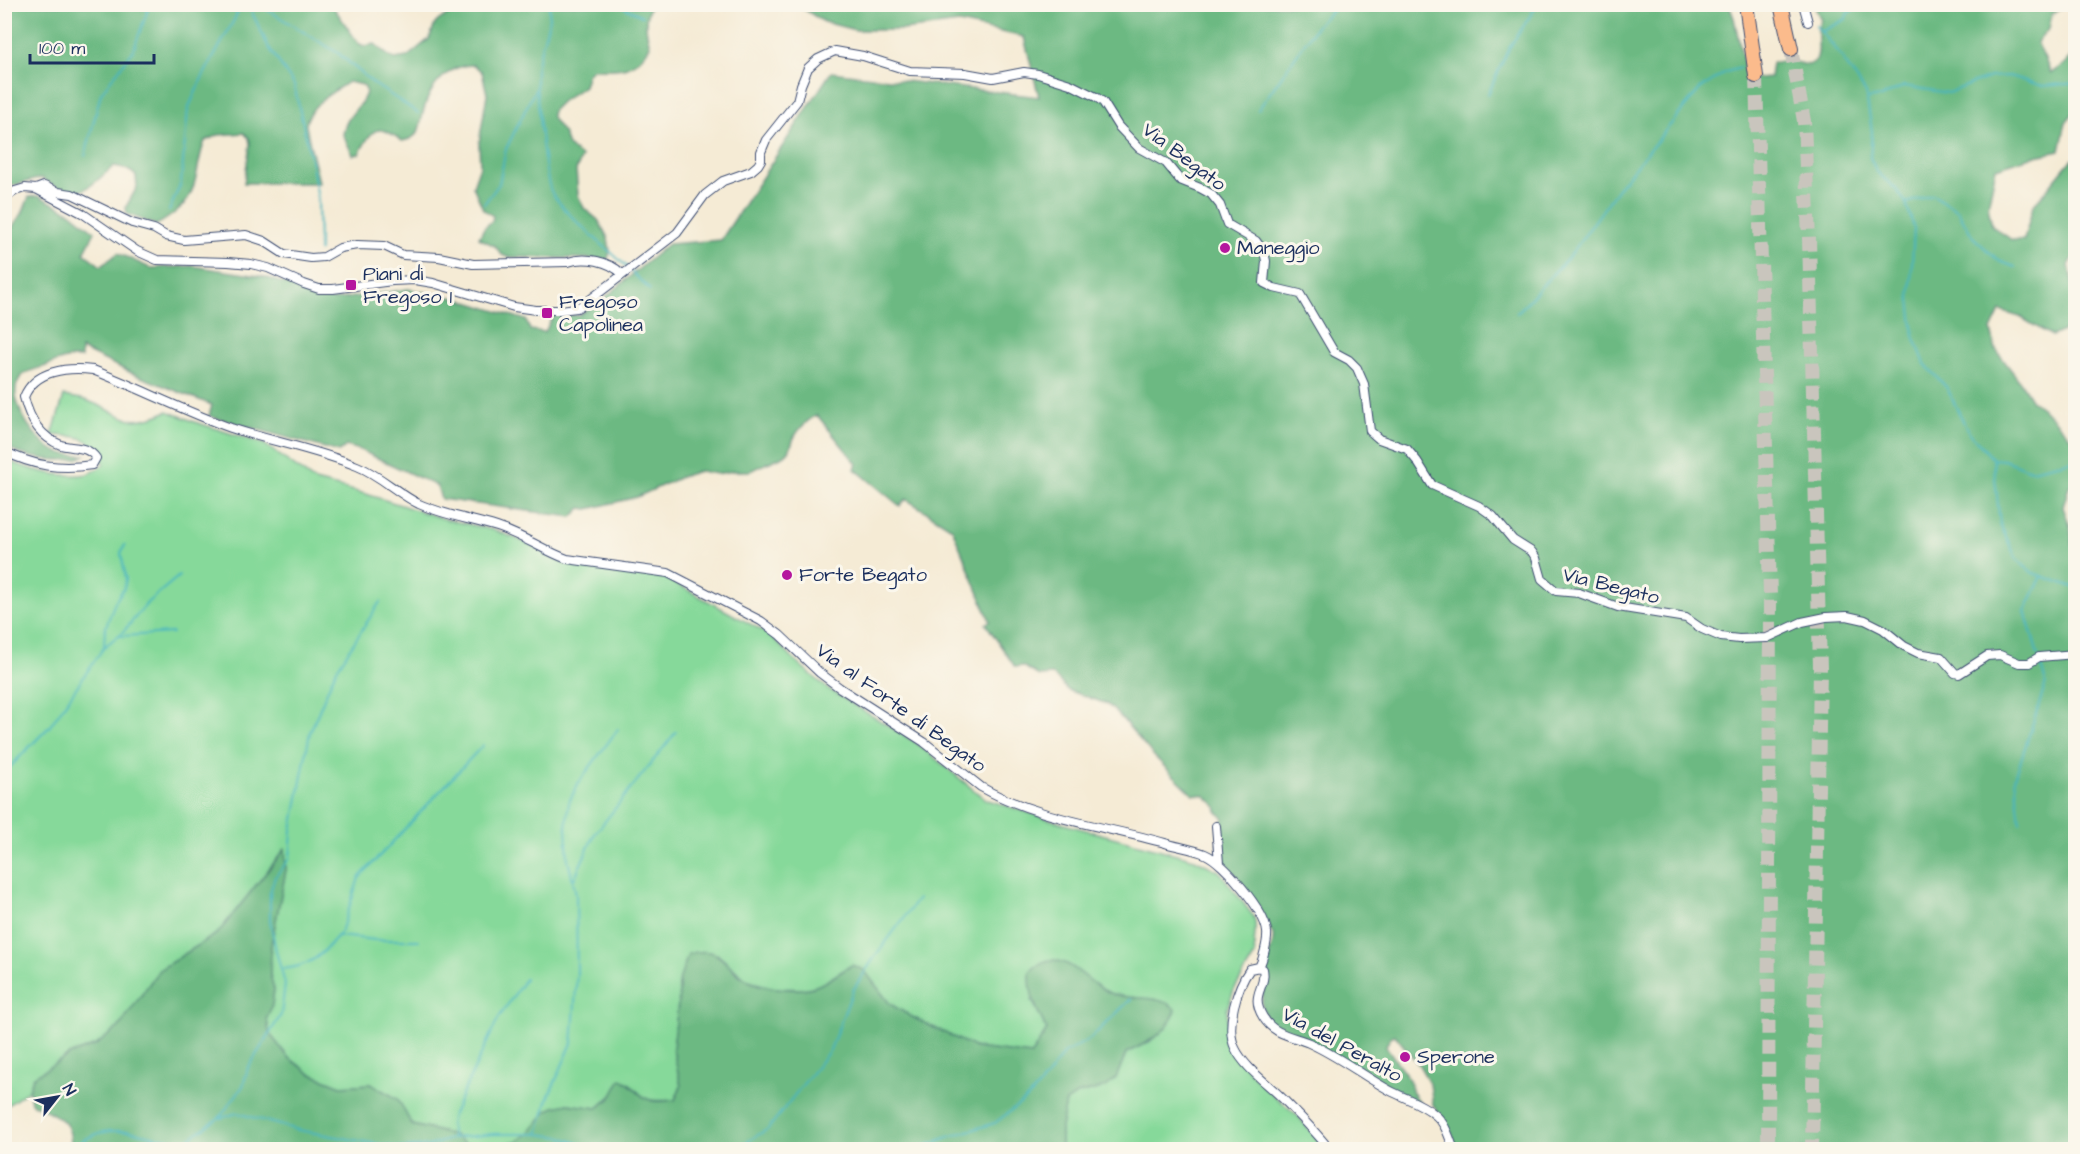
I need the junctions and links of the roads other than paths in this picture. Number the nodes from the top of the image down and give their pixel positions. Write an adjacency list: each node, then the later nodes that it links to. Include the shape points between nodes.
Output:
1 (1746, 4): 6 (highway)
2 (1781, 4): 5 (highway)
3 (1803, 4): 4 (street)
4 (1808, 22)
5 (1791, 49)
6 (1756, 76)
7 (36, 189): 8 (street, via 15,191); 9 (street, via 44,186 72,194 132,223 184,240 246,235 284,254 311,258 357,245 384,246 403,255 473,264 577,259 618,269); 9 (street, via 157,260 250,264 319,289 415,280 514,307 560,310 587,302)
8 (4, 199)
9 (622, 274): 11 (street, Via Begato, via 677,233 709,192 758,165 766,140 797,101 805,73 818,58 841,52 910,71 993,78 1024,72 1038,74 1070,84 1103,102 1139,148 1166,163 1180,180 1211,194 1227,224 1256,241 1264,252 1264,283 1300,294 1334,352 1357,368 1364,384 1370,431 1379,439 1407,449 1432,485 1493,516 1513,540 1532,552 1542,579 1556,591 1578,593 1618,607 1686,618 1721,637 1739,639 1767,638 1802,622 1846,616 1883,629 1918,653 1941,657 1959,674 1987,656 2000,655 2030,663 2039,657)
10 (4, 451): 13 (street, Via al Forte di Begato, via 48,467 92,465 96,458 89,451 61,445 41,433 24,397 29,385 40,378 77,368 93,370 232,428 356,465 423,506 525,537 567,559 668,573 771,628 840,688 910,732 994,794 1045,813 1206,855)
11 (2076, 654)
12 (1216, 826): 13 (street)
13 (1219, 863): 14 (street, Via al Forte di Begato, via 1258,911 1267,932)
14 (1259, 967): 15 (street, via 1250,969 1241,981 1234,1004 1234,1046); 16 (street, Via del Peralto, via 1264,976 1257,1003 1268,1024 1278,1033 1309,1043 1434,1113)
15 (1330, 1149)
16 (1454, 1149)

